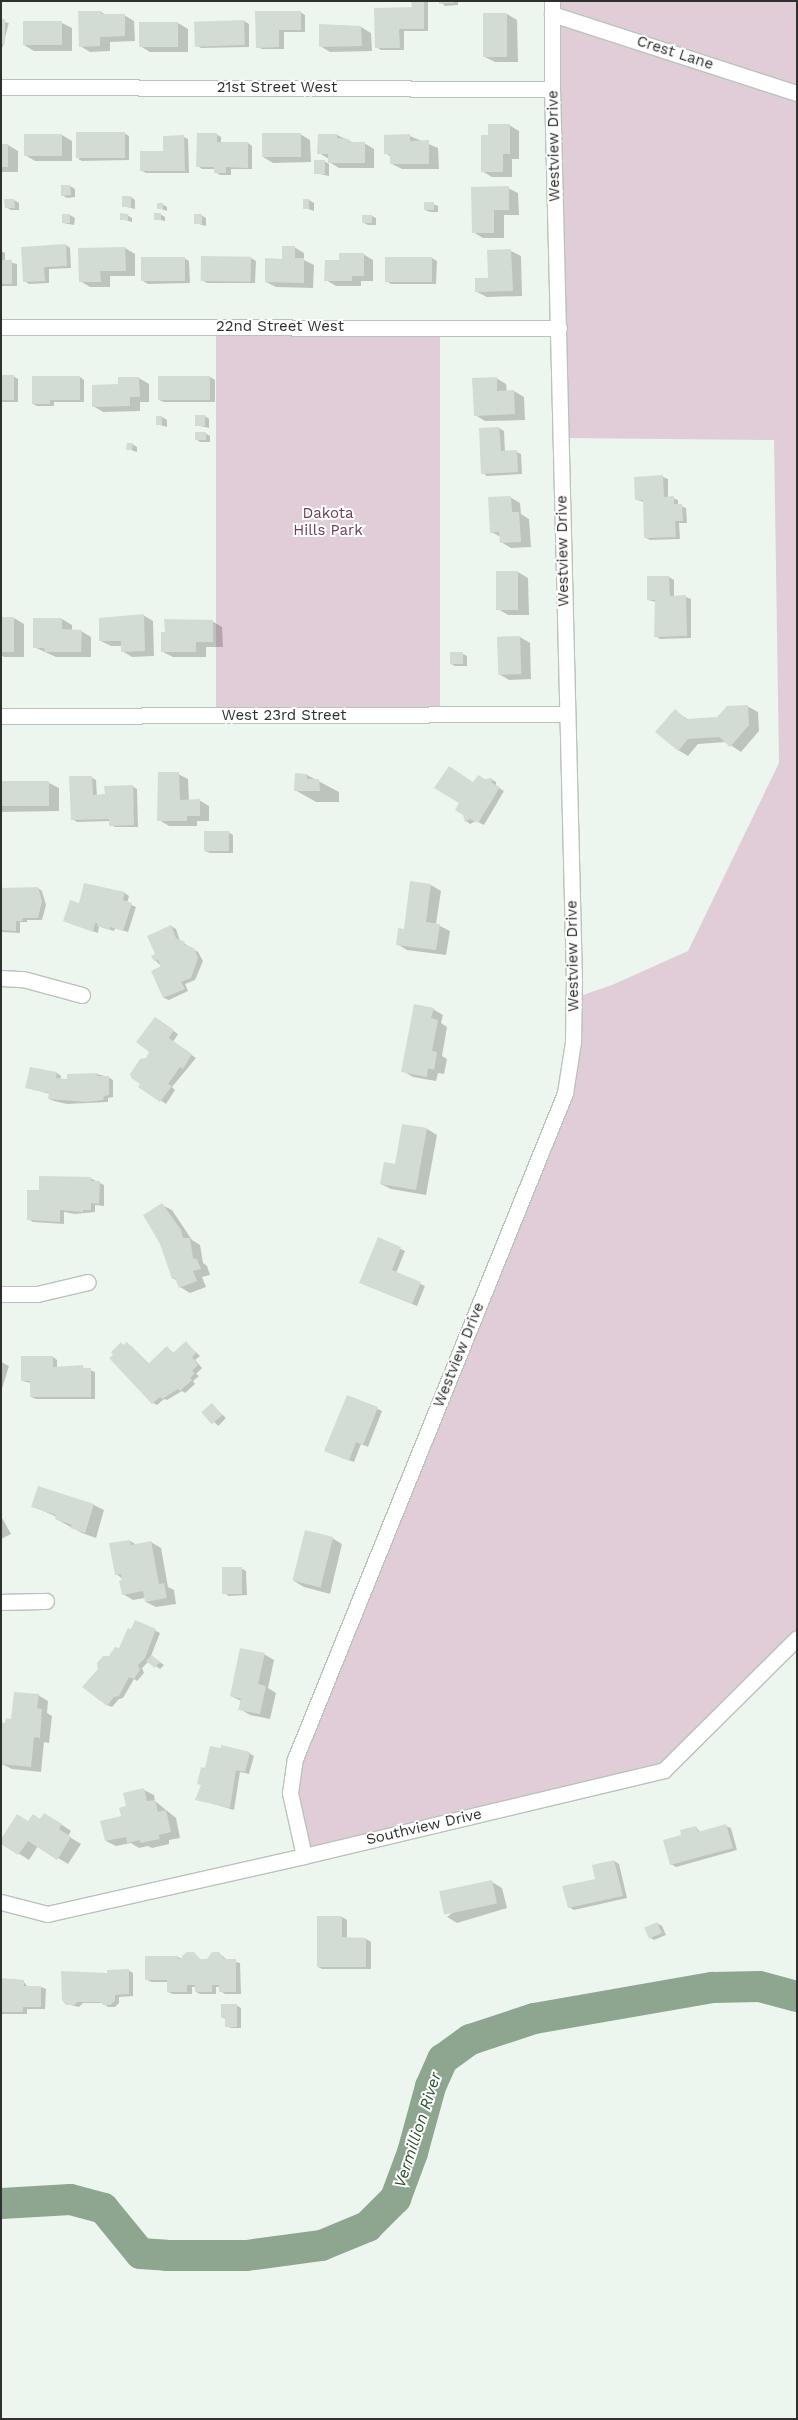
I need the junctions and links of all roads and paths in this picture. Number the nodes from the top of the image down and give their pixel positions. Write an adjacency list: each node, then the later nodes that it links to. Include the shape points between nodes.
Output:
1 (552, 7): 3 (street, Westview Drive); 4 (street, Crest Lane)
2 (1, 87): 3 (street, 21st Street West)
3 (552, 89): 6 (street, Westview Drive)
4 (797, 93)
5 (1, 327): 6 (street, 22nd Street West)
6 (559, 328): 7 (street, Westview Drive)
7 (567, 714): 8 (street, West 23rd Street); 16 (street, Westview Drive, via 574,981 573,1042 565,1093 295,1759 290,1793)
8 (1, 716)
9 (1, 978): 10 (street, via 23,979)
10 (82, 995)
11 (88, 1282): 12 (street, via 37,1294)
12 (1, 1294)
13 (1, 1602): 14 (street)
14 (46, 1602)
15 (797, 1638): 16 (street, Southview Drive, via 664,1770)
16 (304, 1856): 17 (street, Southview Drive, via 47,1914)
17 (1, 1902)

